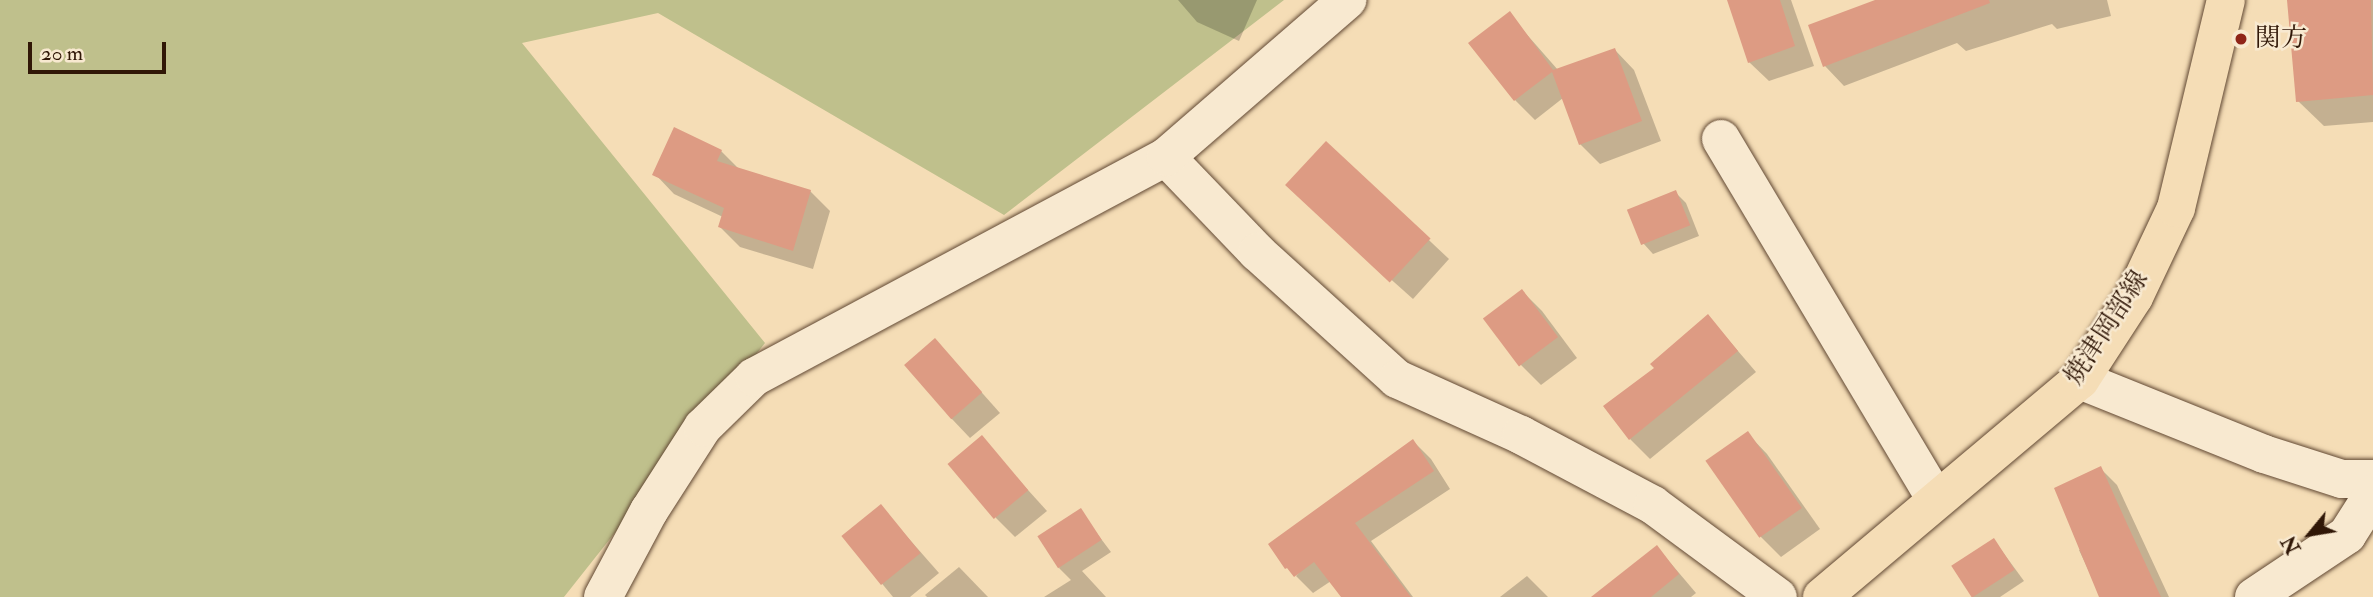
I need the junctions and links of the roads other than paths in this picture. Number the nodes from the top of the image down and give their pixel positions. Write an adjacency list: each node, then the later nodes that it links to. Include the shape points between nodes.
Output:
1 (1346, 0): 4 (street)
2 (2226, 0): 5 (main road, 焼津岡部線, via 2176,208 2133,297)
3 (1721, 139): 8 (street)
4 (1166, 157): 9 (street, via 754,377 703,427 649,511); 10 (street, via 1257,252 1397,379 1521,435 1653,505)
5 (2080, 380): 6 (street, via 2264,454 2342,479); 8 (main road, 焼津岡部線)
6 (2373, 479)
7 (2373, 494): 12 (street, via 2347,535)
8 (1936, 500): 11 (main road, 焼津岡部線)
9 (603, 597)
10 (1778, 597)
11 (1822, 597)
12 (2254, 597)

